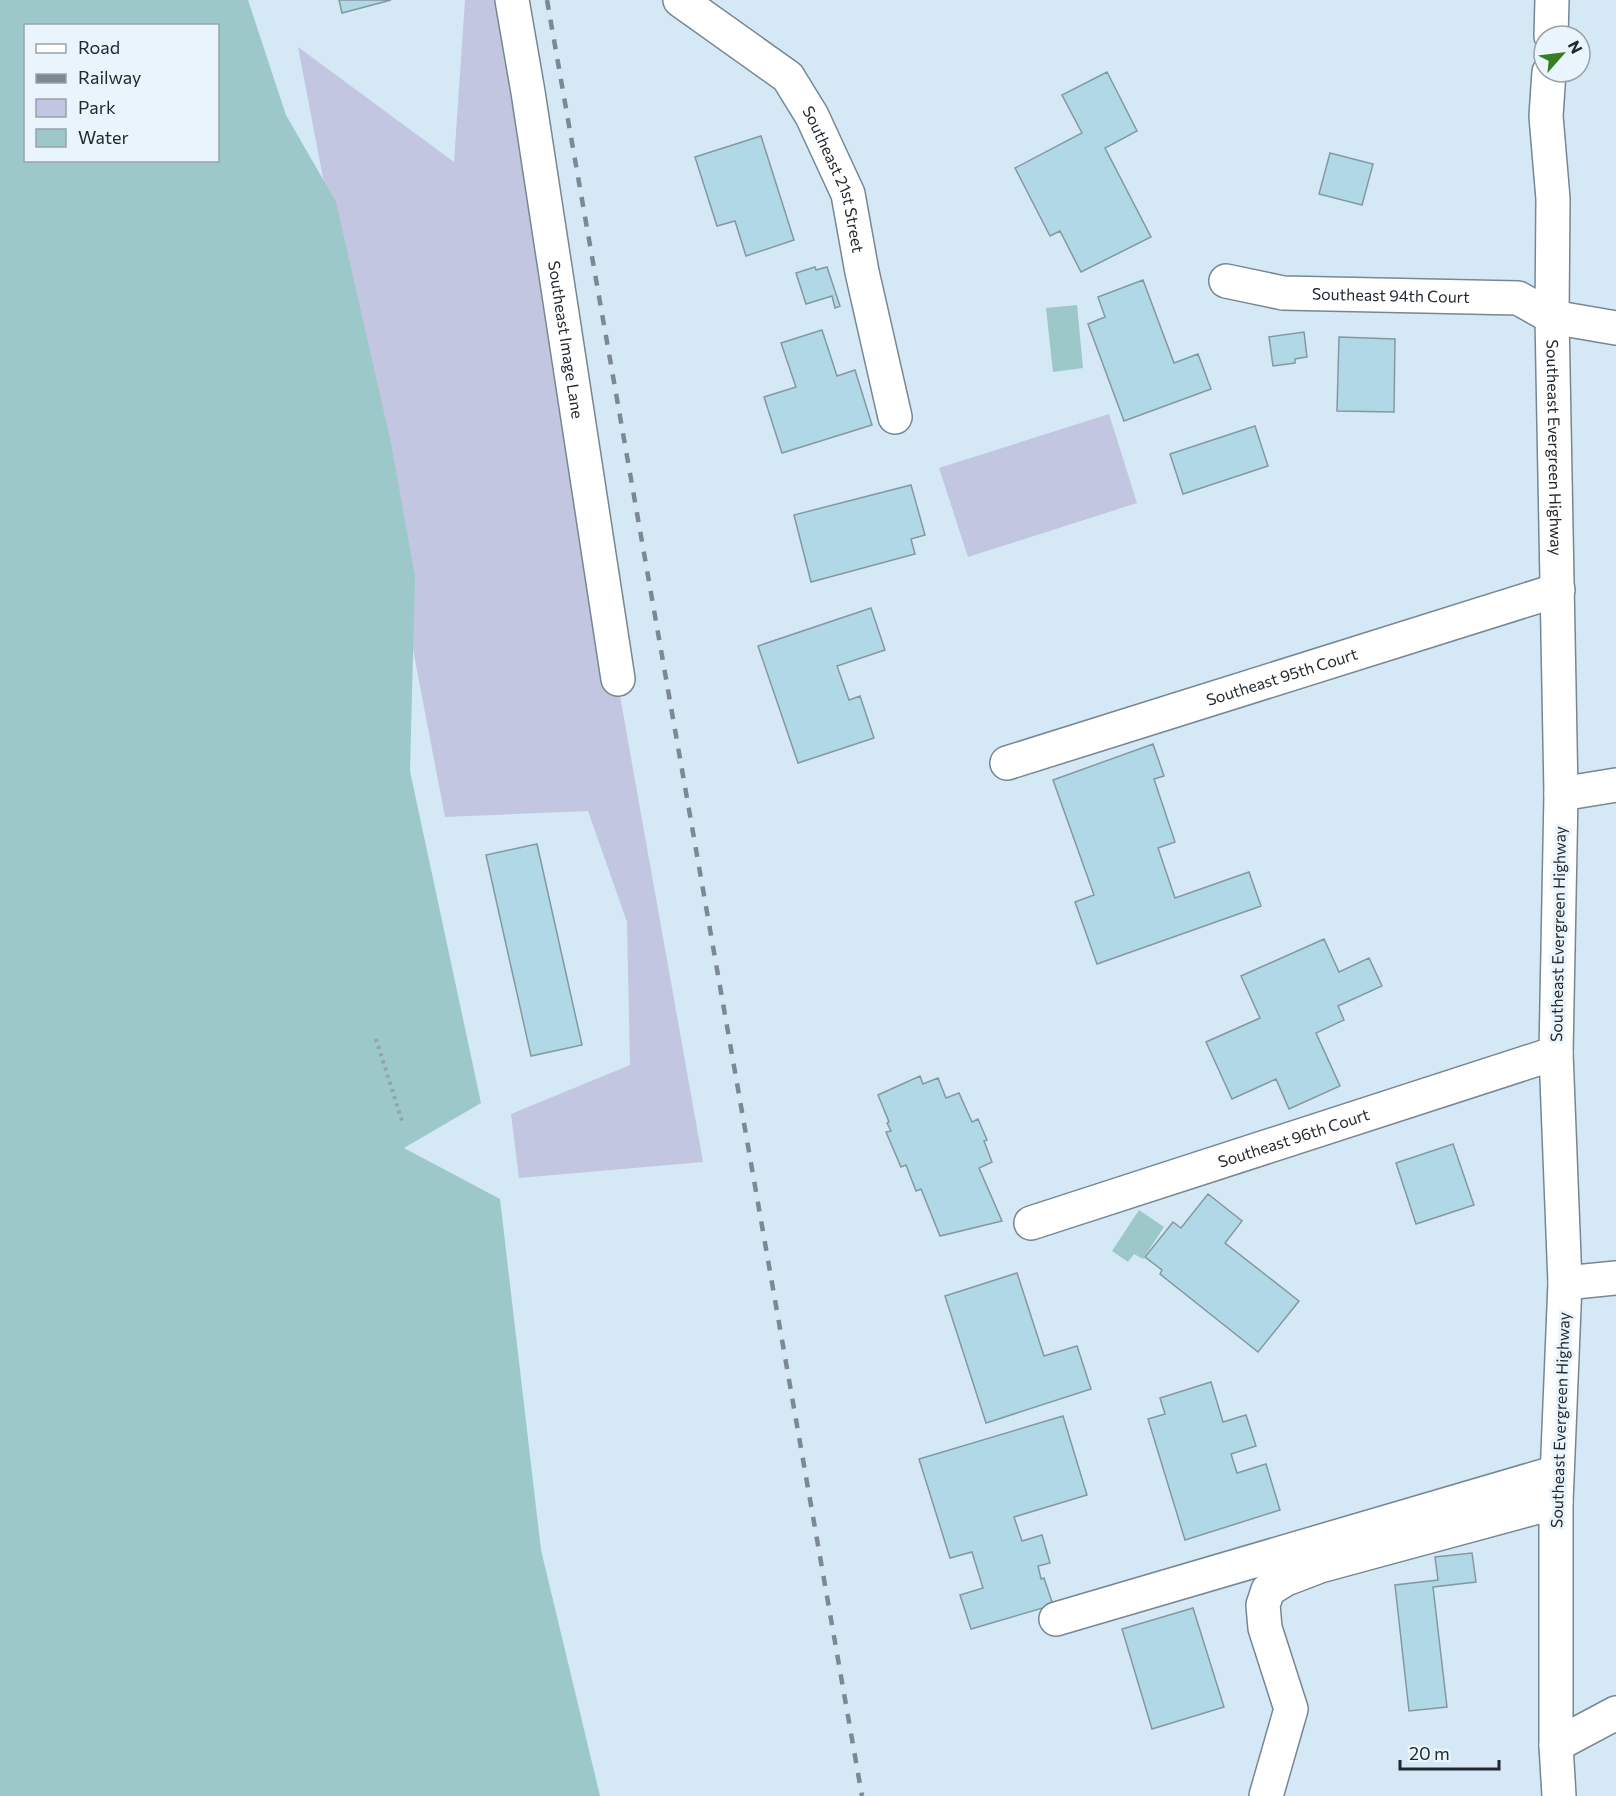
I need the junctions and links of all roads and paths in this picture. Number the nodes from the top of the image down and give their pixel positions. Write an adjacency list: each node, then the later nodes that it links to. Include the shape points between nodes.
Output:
1 (512, 0): 11 (street, Southeast Image Lane)
2 (680, 0): 9 (street, Southeast 21st Street, via 788,78 812,116 848,194)
3 (1552, 0): 4 (street)
4 (1551, 24)
5 (1548, 84): 7 (street, Southeast Evergreen Highway)
6 (1227, 281): 7 (street, Southeast 94th Court, via 1283,293 1518,298)
7 (1552, 317): 8 (street); 10 (street, Southeast Evergreen Highway)
8 (1616, 328)
9 (895, 417)
10 (1558, 590): 12 (street, Southeast 95th Court); 14 (street, Southeast Evergreen Highway)
11 (618, 679)
12 (1007, 763)
13 (1616, 785): 14 (street)
14 (1561, 794): 16 (street, Southeast Evergreen Highway)
15 (376, 1039): 17 (path)
16 (1556, 1053): 18 (street, Southeast 96th Court); 20 (street, Southeast Evergreen Highway)
17 (403, 1124)
18 (1031, 1223)
19 (1616, 1278): 20 (street)
20 (1565, 1284): 21 (street, Southeast Evergreen Highway)
21 (1556, 1487): 22 (street); 24 (street, Southeast Evergreen Highway); 25 (street, via 1320,1566 1268,1590 1263,1605 1265,1628 1291,1709)
22 (1056, 1619)
23 (1616, 1713): 24 (street)
24 (1556, 1744): 26 (street, Southeast Evergreen Highway)
25 (1266, 1796)
26 (1559, 1796)

